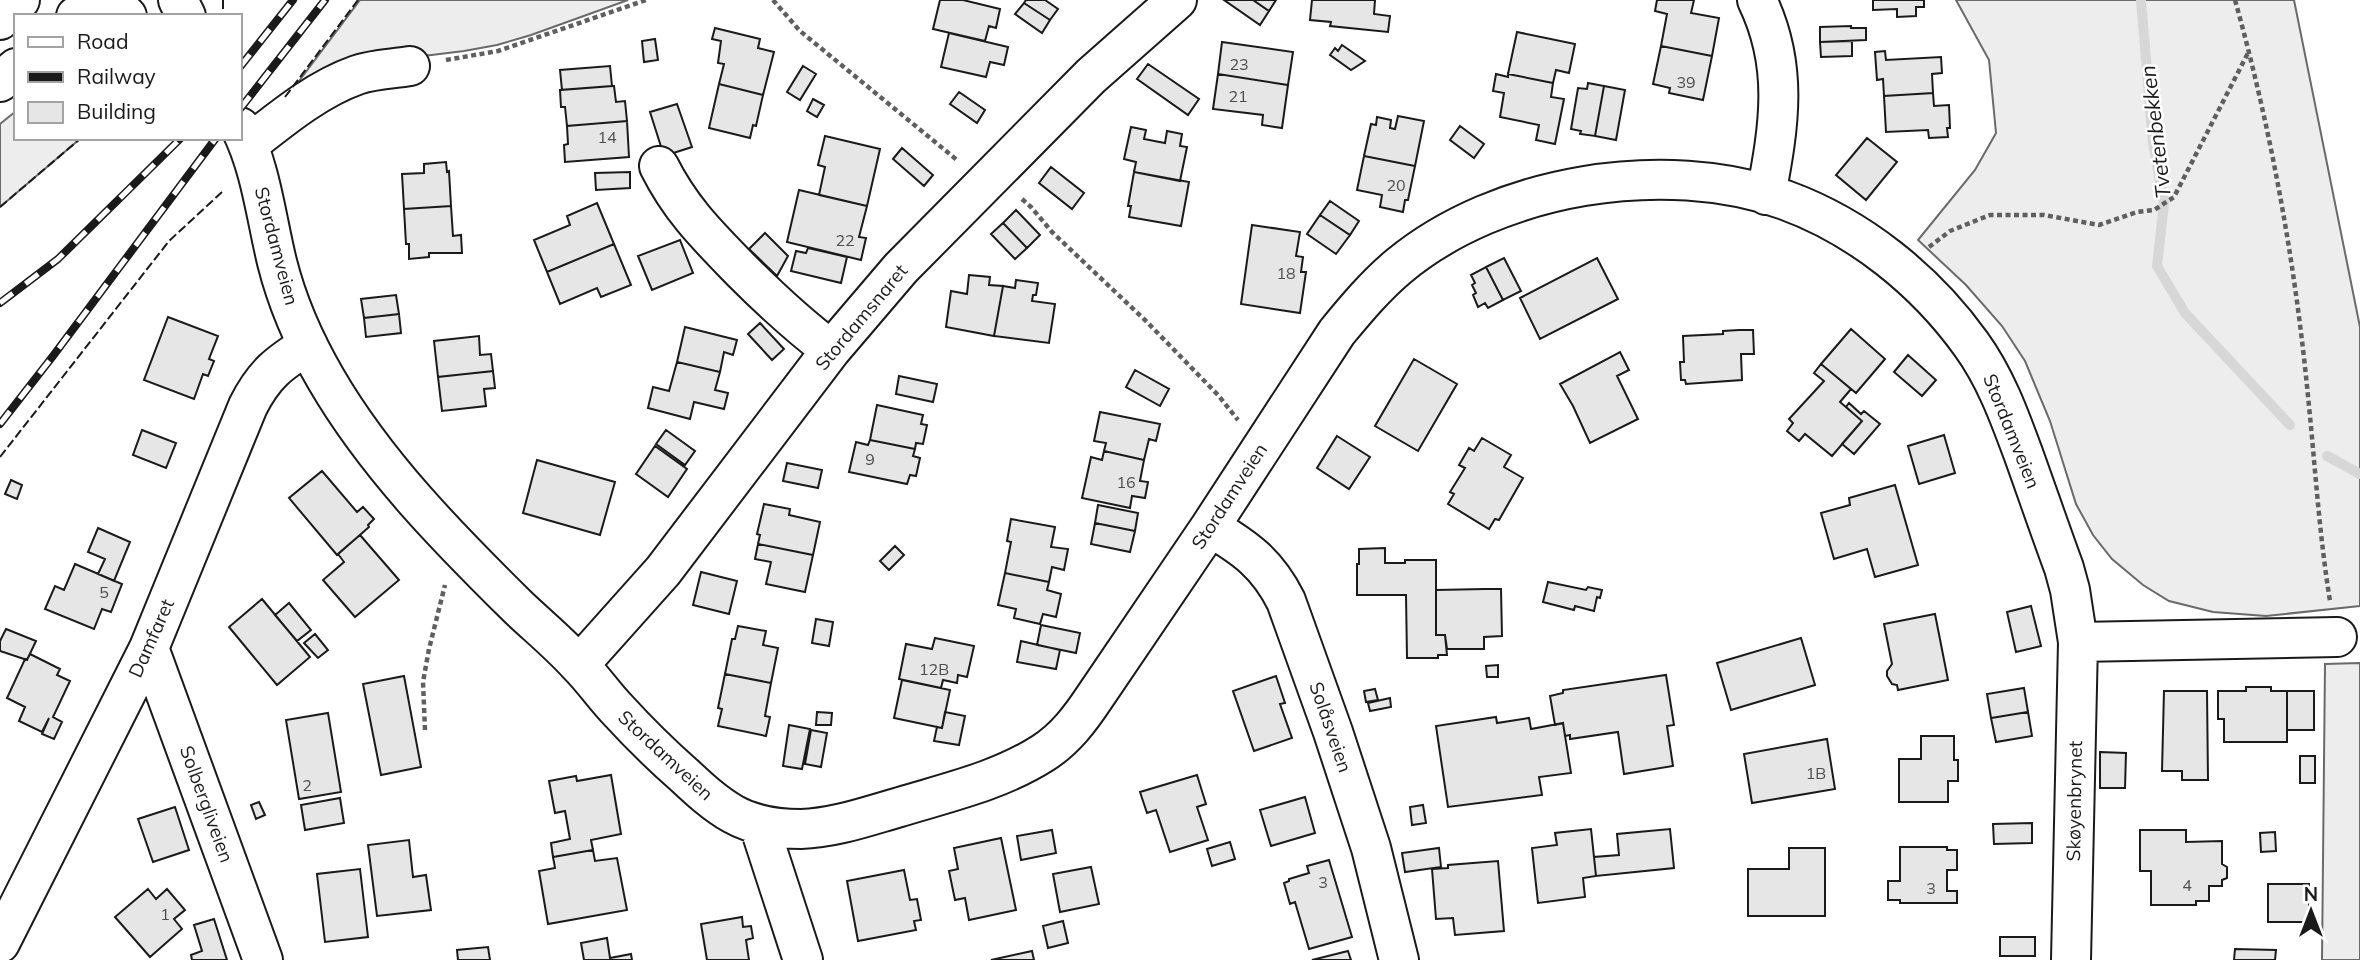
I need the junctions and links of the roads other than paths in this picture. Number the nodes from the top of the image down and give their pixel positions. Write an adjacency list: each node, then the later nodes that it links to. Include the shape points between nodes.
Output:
1 (20, 0): 8 (street)
2 (99, 0): 6 (street)
3 (110, 0): 7 (street)
4 (1177, 0): 16 (street, Stordamsnaret, via 1091,76 986,180 901,268)
5 (1757, 0): 14 (street, via 1772,44 1780,95)
6 (79, 14)
7 (125, 14)
8 (0, 20)
9 (410, 66): 12 (street, via 346,79)
10 (14, 70): 11 (street)
11 (0, 82)
12 (243, 135): 15 (street, Stordamveien, via 278,265)
13 (659, 166): 16 (street, via 685,212 779,308)
14 (1766, 195): 17 (street, Stordamveien, via 1681,181 1592,184 1527,199 1455,228 1399,266 1355,310 1308,373); 19 (street, Stordamveien, via 1859,237 1895,263 1950,316 1972,345 2005,405 2064,568)
15 (308, 345): 20 (street, Damfaret, via 259,384); 21 (street, Stordamveien, via 357,426 418,502)
16 (831, 350): 21 (street, Stordamsnaret, via 663,571)
17 (1209, 527): 22 (street, Stordamveien, via 1085,712 1044,752 989,780 850,821 803,829); 26 (street, Solåsveien, via 1252,554 1286,601 1371,848)
18 (2337, 637): 19 (street)
19 (2078, 642): 27 (street, Skøyenbrynet)
20 (149, 648): 23 (street, Damfaret); 24 (street, Solbergliveien)
21 (579, 665): 22 (street, Stordamveien, via 614,707 700,790 734,815)
22 (759, 825): 25 (street)
23 (0, 943)
24 (263, 960)
25 (803, 960)
26 (1399, 960)
27 (2071, 960)

